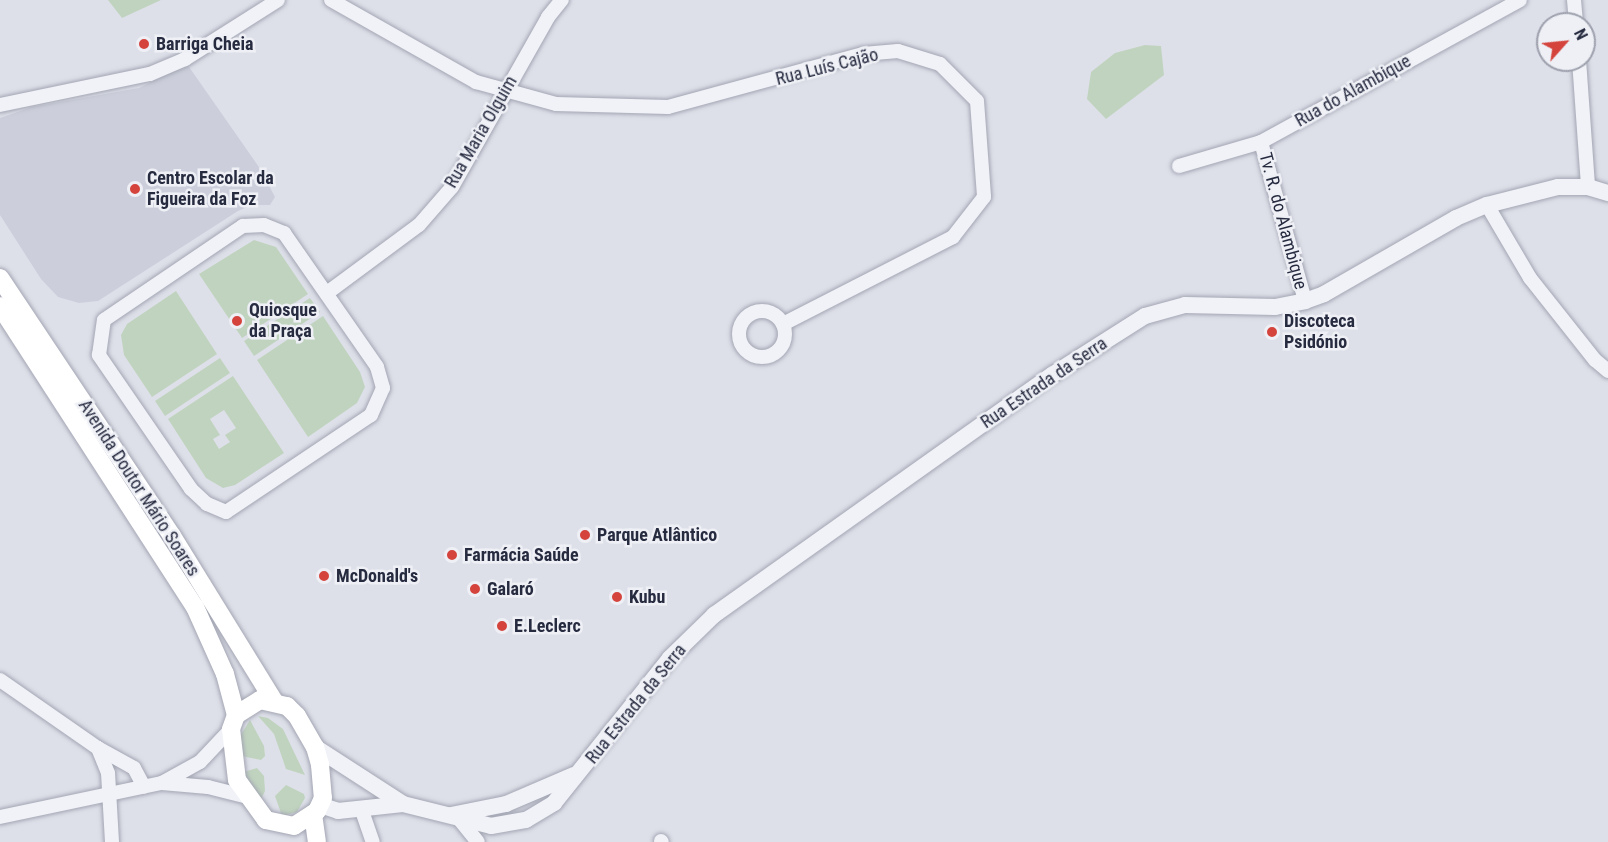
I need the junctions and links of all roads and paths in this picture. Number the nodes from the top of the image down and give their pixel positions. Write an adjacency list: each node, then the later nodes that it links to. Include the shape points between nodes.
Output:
1 (278, 0): 7 (street, via 185,58 150,74)
2 (331, 0): 6 (street, Rua Luís Cajão, via 476,82)
3 (562, 0): 6 (street, Rua Maria Olguim)
4 (1520, 0): 8 (street, Rua do Alambique)
5 (1580, 72): 10 (street)
6 (506, 88): 14 (street, Rua Maria Olguim, via 479,142 439,202 418,225); 17 (street, Rua Luís Cajão, via 555,104 668,107 863,54 898,51 940,64 977,101 984,197 953,237)
7 (0, 105)
8 (1261, 142): 9 (street, Rua do Alambique); 15 (street, Tv. R. do Alambique)
9 (1179, 166)
10 (1588, 187): 11 (street, Rua Estrada da Serra); 12 (street, Rua Estrada da Serra, via 1558,187)
11 (1608, 193)
12 (1487, 205): 15 (street, Rua Estrada da Serra); 18 (street, via 1530,278 1594,360)
13 (0, 278): 20 (main road, Avenida Doutor Mário Soares, via 172,536)
14 (327, 293): 14 (street, via 284,233 264,225 243,226 104,320 99,355 191,489 207,504 226,512 371,415 383,388 377,367)
15 (1305, 301): 32 (street, Rua Estrada da Serra, via 1275,307 1185,305 1145,316 1052,375 714,615 670,658 577,774 506,804)
16 (0, 308): 21 (main road, Avenida Doutor Mário Soares, via 195,607 225,674)
17 (783, 324)
18 (1608, 371)
19 (0, 680): 23 (street)
20 (274, 700): 21 (main road, via 253,703); 22 (main road, via 297,716)
21 (233, 722): 24 (street, via 200,762); 27 (main road, via 232,761)
22 (315, 747): 28 (street); 30 (main road, via 323,783)
23 (98, 748): 25 (street, via 134,768); 26 (street, via 108,772)
24 (162, 783): 25 (street); 27 (street)
25 (144, 787): 26 (street)
26 (110, 795): 31 (street); 34 (street)
27 (245, 795): 33 (main road)
28 (403, 804): 29 (street); 32 (street, Rua Estrada da Serra)
29 (361, 808): 30 (street); 37 (street)
30 (317, 809): 33 (main road, via 294,826); 36 (main road)
31 (0, 817)
32 (455, 818): 38 (street)
33 (267, 820): 35 (main road)
34 (112, 842)
35 (282, 842)
36 (317, 842)
37 (374, 842)
38 (478, 842)

